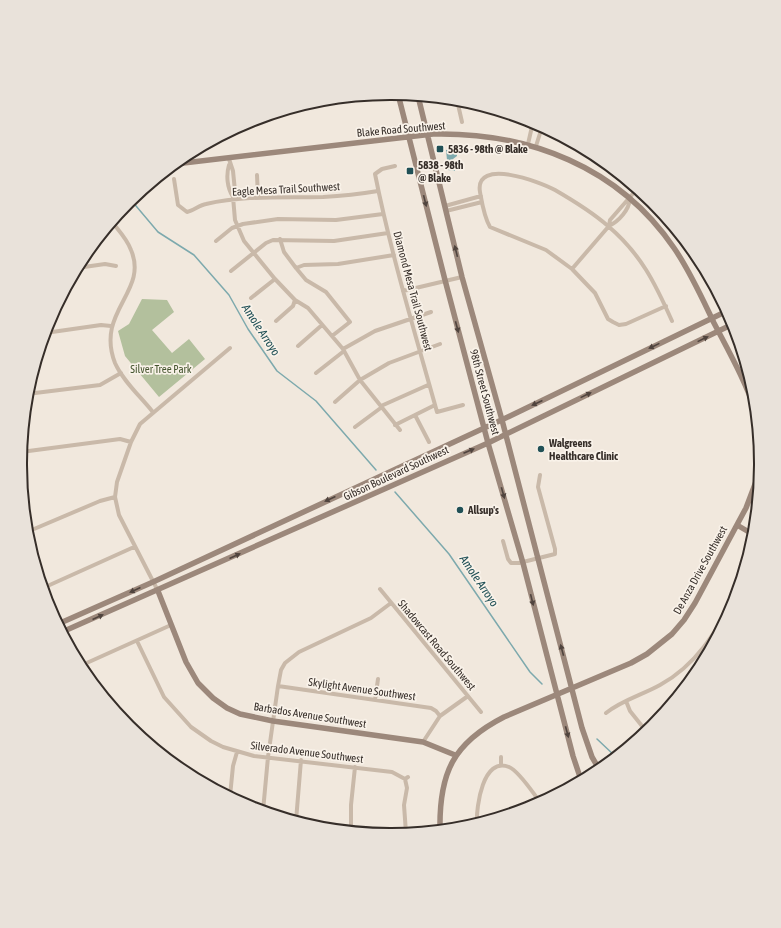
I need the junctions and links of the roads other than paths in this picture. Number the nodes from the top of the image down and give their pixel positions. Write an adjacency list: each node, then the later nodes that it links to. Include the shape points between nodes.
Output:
1 (400, 100): 8 (street, 98th Street Southwest)
2 (419, 102): 7 (street, 98th Street Southwest)
3 (459, 107): 4 (street)
4 (462, 122)
5 (532, 129): 9 (street)
6 (540, 133): 10 (street)
7 (427, 134): 8 (street, Blake Road Southwest); 9 (street, Blake Road Southwest, via 484,136); 27 (street, 98th Street Southwest)
8 (408, 136): 11 (street, Blake Road Southwest); 46 (street, 98th Street Southwest, one-way to 46)
9 (528, 144): 10 (street, Blake Road Southwest)
10 (536, 146): 23 (street, Blake Road Southwest, via 592,171)
11 (229, 162): 12 (street, Blake Road Southwest); 16 (street); 17 (street)
12 (187, 164)
13 (395, 166): 18 (street, Diamond Mesa Trail Southwest, via 382,169 375,174)
14 (257, 175): 22 (street)
15 (174, 179): 21 (street, Eagle Mesa Trail Southwest, via 178,205 187,212 196,210 204,204)
16 (234, 182): 17 (street); 21 (street)
17 (228, 183): 21 (street)
18 (378, 191): 22 (street, Eagle Mesa Trail Southwest, via 323,197); 29 (street, Diamond Mesa Trail Southwest)
19 (633, 194): 23 (street)
20 (481, 196): 24 (street); 25 (street); 33 (street, via 479,185 482,178 499,173 514,175 554,189)
21 (233, 198): 22 (street, Eagle Mesa Trail Southwest); 32 (street)
22 (258, 198)
23 (630, 199): 28 (street); 30 (street, via 629,206); 53 (street, Blake Road Southwest, via 674,247)
24 (460, 202): 26 (street); 27 (street)
25 (482, 202): 26 (street); 42 (street, via 490,227 546,250)
26 (461, 207): 27 (street)
27 (446, 209): 44 (street, 98th Street Southwest, one-way to 27)
28 (618, 210): 30 (street); 33 (street, via 610,220)
29 (383, 214): 32 (street, via 336,220 278,219); 34 (street, Diamond Mesa Trail Southwest)
30 (623, 214): 33 (street)
31 (115, 226): 58 (street, via 132,251 135,274 132,287 115,314)
32 (237, 226): 36 (street); 37 (street, via 244,242)
33 (609, 226): 42 (street); 50 (street, via 638,255)
34 (388, 233): 35 (street, via 334,241); 38 (street, Diamond Mesa Trail Southwest)
35 (280, 239): 37 (street, via 266,243); 41 (street, via 284,252)
36 (216, 240)
37 (254, 253): 43 (street); 45 (street)
38 (394, 255): 41 (street); 47 (street, Diamond Mesa Trail Southwest)
39 (116, 266): 40 (street, via 105,264)
40 (85, 267)
41 (296, 268): 62 (street, via 306,280 326,292 350,322)
42 (572, 269): 50 (street, via 595,293 608,319 616,323 626,324)
43 (231, 271)
44 (462, 277): 46 (street); 80 (street, 98th Street Southwest)
45 (275, 279): 48 (street); 49 (street)
46 (445, 280): 47 (street); 83 (street, 98th Street Southwest, one-way to 83)
47 (403, 291): 54 (street, Diamond Mesa Trail Southwest)
48 (251, 298)
49 (295, 300): 55 (street, via 293,306); 57 (street, via 308,308)
50 (666, 306): 56 (street)
51 (431, 312): 54 (street)
52 (721, 314): 53 (street, Gibson Boulevard Southwest)
53 (712, 318): 60 (street, Blake Road Southwest); 80 (street, Gibson Boulevard Southwest, one-way to 80)
54 (410, 320): 66 (street, via 375,331); 67 (street, Diamond Mesa Trail Southwest)
55 (276, 321)
56 (672, 321)
57 (322, 324): 62 (street); 64 (street)
58 (112, 326): 61 (street, via 101,325); 69 (street, via 112,350)
59 (727, 327): 60 (street, Gibson Boulevard Southwest)
60 (718, 331): 73 (street); 85 (street, Gibson Boulevard Southwest, one-way to 60)
61 (52, 332)
62 (332, 336): 66 (street)
63 (440, 344): 67 (street)
64 (298, 346)
65 (230, 348): 78 (street)
66 (344, 350): 68 (street); 70 (street)
67 (420, 352): 70 (street, via 389,363); 71 (street, Diamond Mesa Trail Southwest)
68 (316, 373)
69 (121, 374): 72 (street, via 100,385); 78 (street)
70 (360, 380): 74 (street); 77 (street)
71 (428, 385): 75 (street, Diamond Mesa Trail Southwest); 77 (street)
72 (34, 393)
73 (747, 394)
74 (335, 402)
75 (435, 405): 76 (street, Diamond Mesa Trail Southwest, via 437,412); 79 (street)
76 (463, 405)
77 (382, 406): 81 (street); 82 (street)
78 (152, 411): 86 (street, via 140,424)
79 (415, 415): 81 (street); 87 (street)
80 (502, 420): 83 (street, Gibson Boulevard Southwest); 85 (street, 98th Street Southwest)
81 (395, 425): 84 (street)
82 (355, 427)
83 (484, 427): 88 (street, 98th Street Southwest); 100 (street, Gibson Boulevard Southwest, one-way to 100)
84 (400, 430)
85 (505, 433): 88 (street, Gibson Boulevard Southwest); 98 (street, 98th Street Southwest)
86 (131, 442): 89 (street, via 120,439); 92 (street, via 117,482)
87 (429, 442)
88 (488, 443): 99 (street, 98th Street Southwest, one-way to 99); 103 (street, Gibson Boulevard Southwest, one-way to 88)
89 (28, 451)
90 (540, 476): 98 (street, via 538,487 556,550 554,555)
91 (753, 492): 93 (street, De Anza Drive Southwest)
92 (115, 497): 94 (street); 97 (street, via 119,515)
93 (737, 525): 95 (street); 113 (street, De Anza Drive Southwest, via 695,603 672,634 653,650 631,663)
94 (33, 529)
95 (748, 531)
96 (503, 541): 99 (street, via 509,561 514,564)
97 (134, 547): 100 (street); 101 (street)
98 (538, 559): 99 (street); 113 (street, 98th Street Southwest, one-way to 98)
99 (523, 563): 114 (street, 98th Street Southwest, one-way to 114)
100 (153, 582): 103 (street); 105 (street, Gibson Boulevard Southwest, one-way to 105)
101 (48, 586)
102 (380, 589): 104 (street, Shadowcast Road Southwest)
103 (158, 591): 106 (street, Barbados Avenue Southwest); 107 (street, Gibson Boulevard Southwest, one-way to 103)
104 (391, 603): 112 (street, via 368,620 291,656 280,670); 115 (street, Shadowcast Road Southwest)
105 (63, 622)
106 (172, 625): 108 (street); 121 (street, Barbados Avenue Southwest, via 186,662 198,682 213,698 240,714)
107 (67, 630)
108 (136, 641): 110 (street); 124 (street, Silverado Avenue Southwest, via 158,686 182,718 211,741)
109 (705, 646): 117 (street, via 693,661 662,684)
110 (86, 664)
111 (378, 679): 116 (street)
112 (278, 686): 116 (street, Skylight Avenue Southwest); 121 (street)
113 (572, 688): 114 (street, De Anza Drive Southwest); 129 (street, 98th Street Southwest, via 584,736)
114 (557, 694): 125 (street, De Anza Drive Southwest, via 487,726); 132 (street, 98th Street Southwest, one-way to 132)
115 (468, 696): 118 (street, Shadowcast Road Southwest); 120 (street)
116 (375, 700): 120 (street, Skylight Avenue Southwest, via 431,708)
117 (626, 701): 119 (street); 122 (street, via 630,711)
118 (481, 712)
119 (606, 713)
120 (440, 716): 123 (street)
121 (273, 721): 123 (street, Barbados Avenue Southwest); 126 (street)
122 (642, 726)
123 (423, 742): 125 (street, Barbados Avenue Southwest)
124 (237, 752): 126 (street, Silverado Avenue Southwest); 133 (street, via 232,766)
125 (455, 755): 138 (street, via 442,790)
126 (268, 757): 128 (street, Silverado Avenue Southwest); 135 (street)
127 (501, 757): 130 (street)
128 (301, 760): 131 (street, Silverado Avenue Southwest); 136 (street)
129 (597, 763)
130 (501, 766): 134 (street, via 512,768); 137 (street, via 492,770 486,779 477,803)
131 (355, 767): 139 (street); 140 (street, Silverado Avenue Southwest, via 392,772 406,778)
132 (579, 774)
133 (230, 790)
134 (536, 797)
135 (264, 804)
136 (296, 815)
137 (477, 817)
138 (440, 824)
139 (351, 825)
140 (406, 827)

